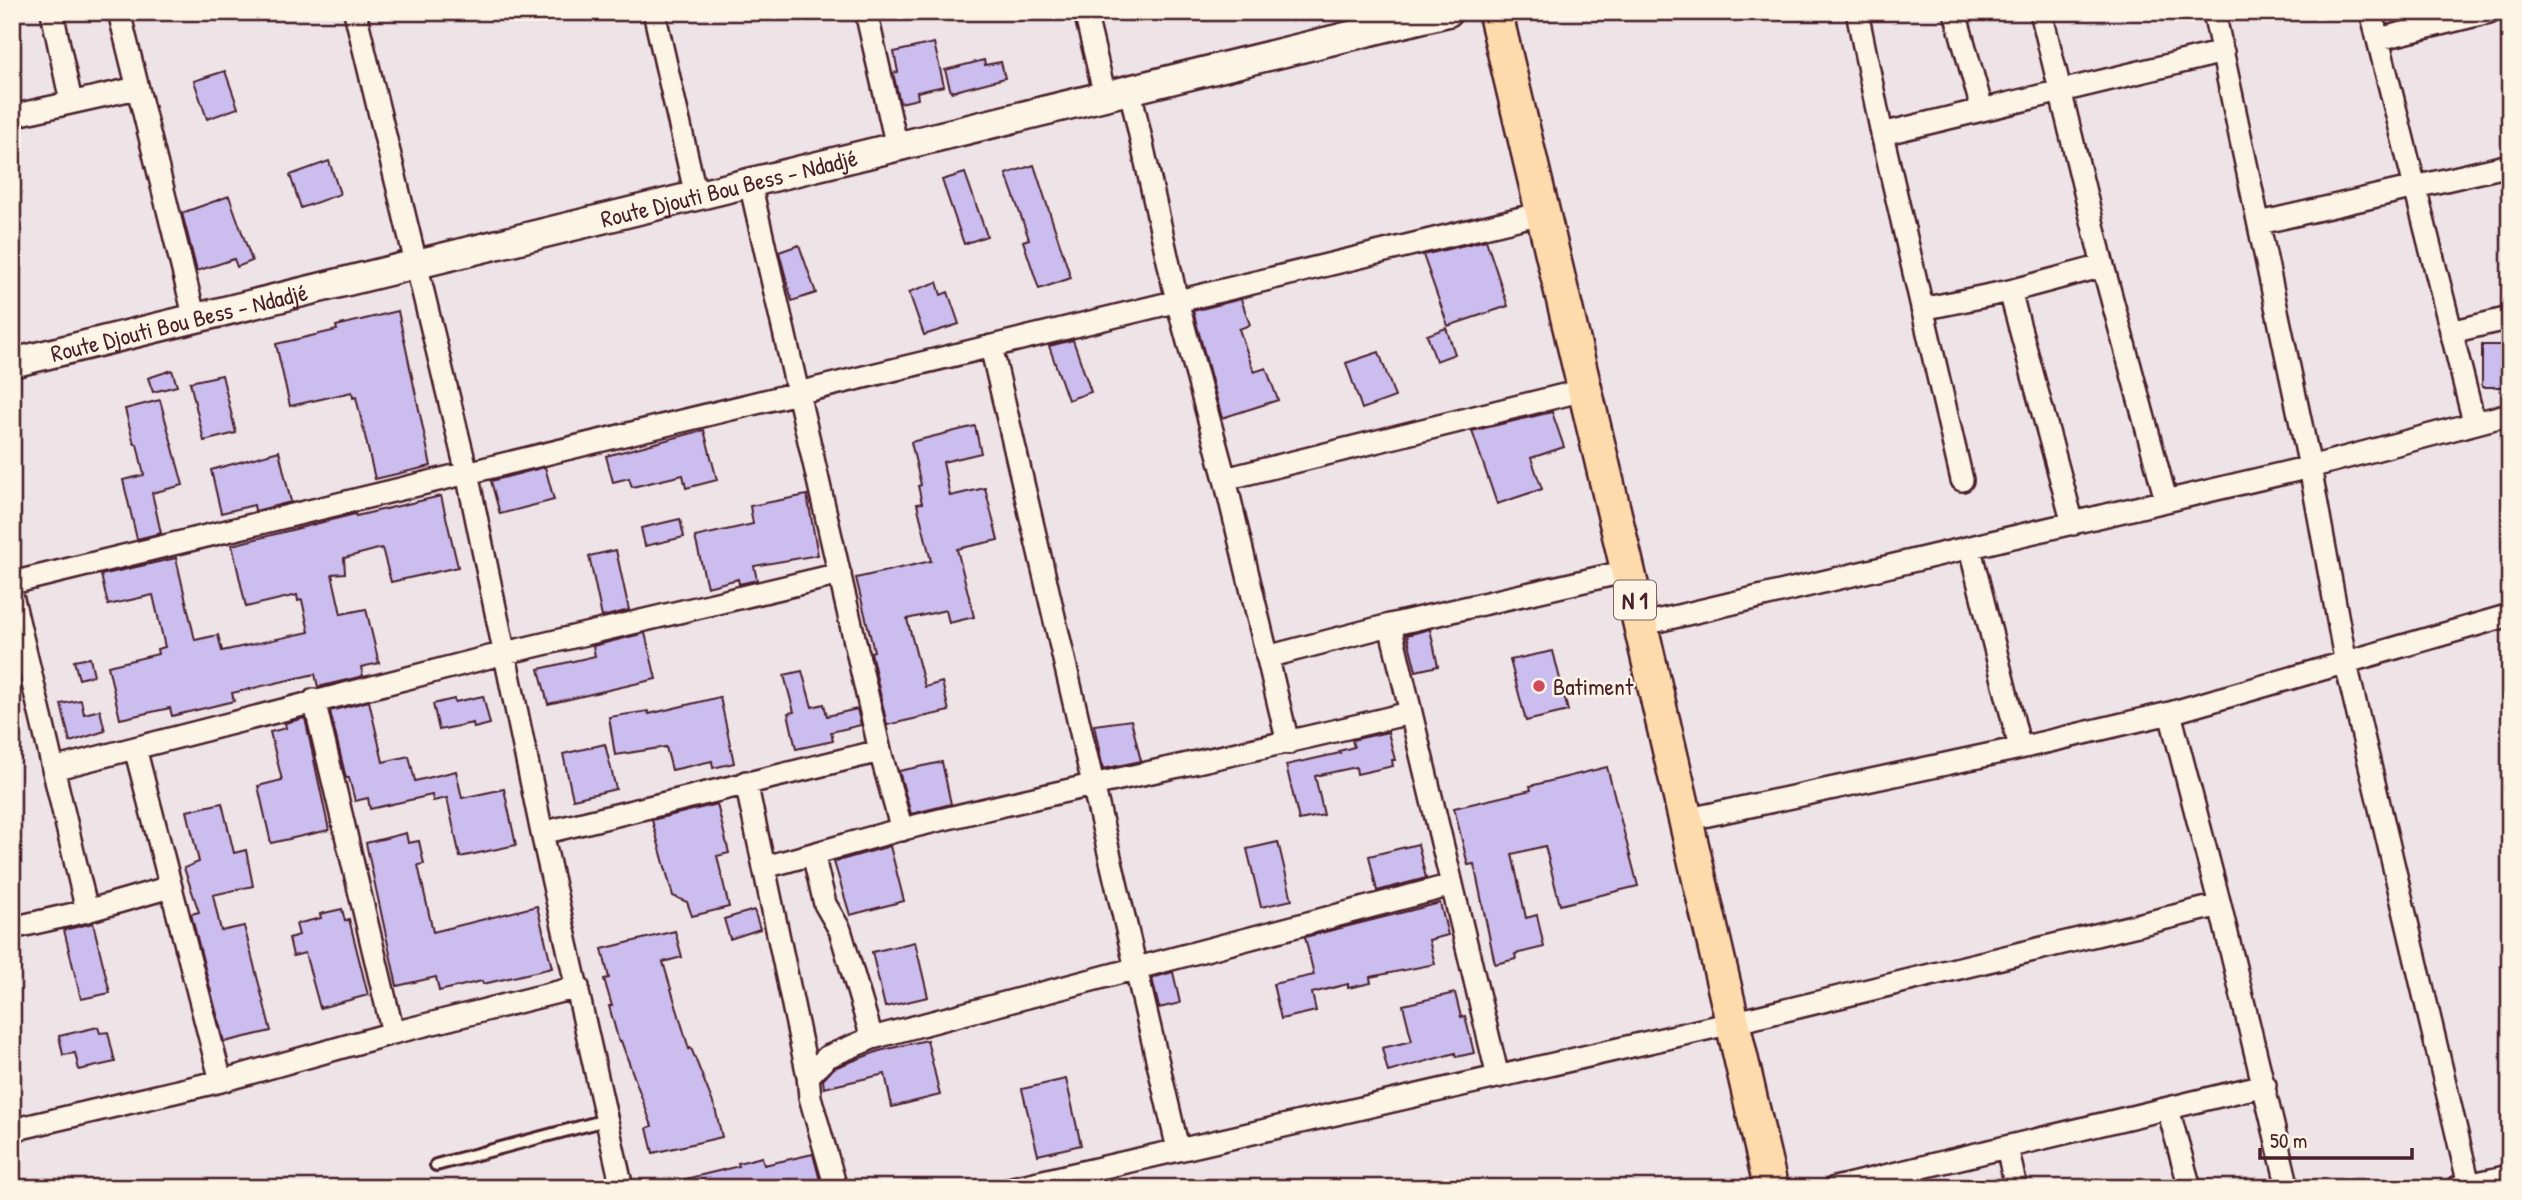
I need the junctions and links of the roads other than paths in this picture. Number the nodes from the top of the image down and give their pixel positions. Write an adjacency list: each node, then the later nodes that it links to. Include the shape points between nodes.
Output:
1 (52, 12): 20 (street)
2 (119, 12): 17 (street)
3 (355, 12): 31 (street)
4 (654, 12): 28 (street)
5 (866, 12): 24 (street)
6 (1085, 12): 19 (street)
7 (1447, 12): 19 (main road, Route Djouti Bou Bess - Ndadjé)
8 (1495, 12): 29 (highway, N 1)
9 (1857, 12): 23 (street)
10 (1955, 12): 21 (street)
11 (2040, 12): 18 (street)
12 (2214, 12): 16 (street)
13 (2371, 12): 15 (street)
14 (2484, 13): 15 (street)
15 (2379, 39): 27 (street)
16 (2223, 52): 18 (street); 30 (street)
17 (137, 88): 20 (street); 37 (street)
18 (2060, 91): 21 (street); 32 (street)
19 (1117, 93): 24 (main road, Route Djouti Bou Bess - Ndadjé); 34 (street)
20 (71, 102): 22 (street)
21 (1982, 109): 23 (street)
22 (12, 116)
23 (1882, 134): 35 (street)
24 (897, 147): 26 (main road, Route Djouti Bou Bess - Ndadjé)
25 (2510, 165): 27 (street)
26 (750, 183): 28 (main road, Route Djouti Bou Bess - Ndadjé); 42 (street)
27 (2416, 187): 30 (street); 38 (street)
28 (696, 196): 31 (main road, Route Djouti Bou Bess - Ndadjé)
29 (1542, 213): 34 (street); 41 (highway, N 1)
30 (2260, 223): 45 (street)
31 (416, 265): 37 (main road, Route Djouti Bou Bess - Ndadjé); 46 (street)
32 (2103, 266): 33 (street); 49 (street)
33 (2010, 291): 35 (street); 50 (street)
34 (1177, 301): 39 (street); 47 (street)
35 (1922, 309): 48 (street)
36 (2510, 318): 38 (street)
37 (195, 319): 40 (main road, Route Djouti Bou Bess - Ndadjé)
38 (2451, 332): 44 (street)
39 (992, 346): 42 (street); 71 (street)
40 (12, 363)
41 (1584, 390): 47 (street); 52 (highway, N 1)
42 (799, 393): 46 (street); 53 (street)
43 (2510, 414): 44 (street)
44 (2474, 422): 45 (street)
45 (2310, 467): 49 (street); 61 (street)
46 (467, 473): 54 (street); 59 (street)
47 (1225, 479): 60 (street)
48 (1962, 480)
49 (2166, 500): 50 (street)
50 (2073, 524): 51 (street)
51 (1970, 548): 58 (street); 67 (street)
52 (1628, 570): 57 (street); 58 (highway, N 1)
53 (840, 574): 59 (street); 68 (street)
54 (12, 583)
55 (12, 594): 69 (street)
56 (2510, 615): 61 (street)
57 (1390, 625): 60 (street); 63 (street)
58 (1640, 625): 72 (highway, N 1)
59 (505, 653): 62 (street); 74 (street)
60 (1267, 657): 65 (street)
61 (2346, 664): 64 (street); 98 (street)
62 (314, 700): 66 (street); 85 (street)
63 (1409, 713): 65 (street); 77 (street)
64 (2169, 713): 67 (street); 79 (street)
65 (1288, 743): 71 (street)
66 (135, 748): 69 (street); 78 (street)
67 (2020, 748): 72 (street)
68 (880, 751): 70 (street); 73 (street)
69 (53, 769): 80 (street)
70 (746, 782): 74 (street); 76 (street)
71 (1094, 785): 73 (street); 82 (street)
72 (1685, 820): 84 (highway, N 1)
73 (902, 830): 75 (street)
74 (542, 833): 83 (street)
75 (813, 854): 76 (street); 86 (street, via 825,904 840,930)
76 (765, 867): 87 (street)
77 (1452, 885): 82 (street); 88 (street)
78 (170, 887): 80 (street); 89 (street)
79 (2220, 905): 84 (street); 90 (street)
80 (87, 911): 81 (street)
81 (12, 928)
82 (1136, 970): 86 (street); 95 (street)
83 (578, 987): 85 (street); 92 (street)
84 (1732, 1023): 88 (street); 102 (highway, N 1)
85 (393, 1033): 89 (street)
86 (872, 1038): 87 (street, via 827,1057)
87 (808, 1076): 100 (street)
88 (1498, 1077): 95 (street)
89 (221, 1081): 93 (street)
90 (2265, 1085): 91 (street); 106 (street)
91 (2168, 1109): 94 (street); 105 (street)
92 (606, 1120): 96 (lane); 99 (street)
93 (12, 1130)
94 (2007, 1147): 103 (street); 104 (street)
95 (1178, 1149): 101 (street)
96 (436, 1165)
97 (2510, 1176): 98 (street)
98 (2463, 1186)
99 (622, 1188)
100 (836, 1188)
101 (1013, 1188)
102 (1771, 1188)
103 (1835, 1188)
104 (2016, 1188)
105 (2190, 1188)
106 (2288, 1188)

